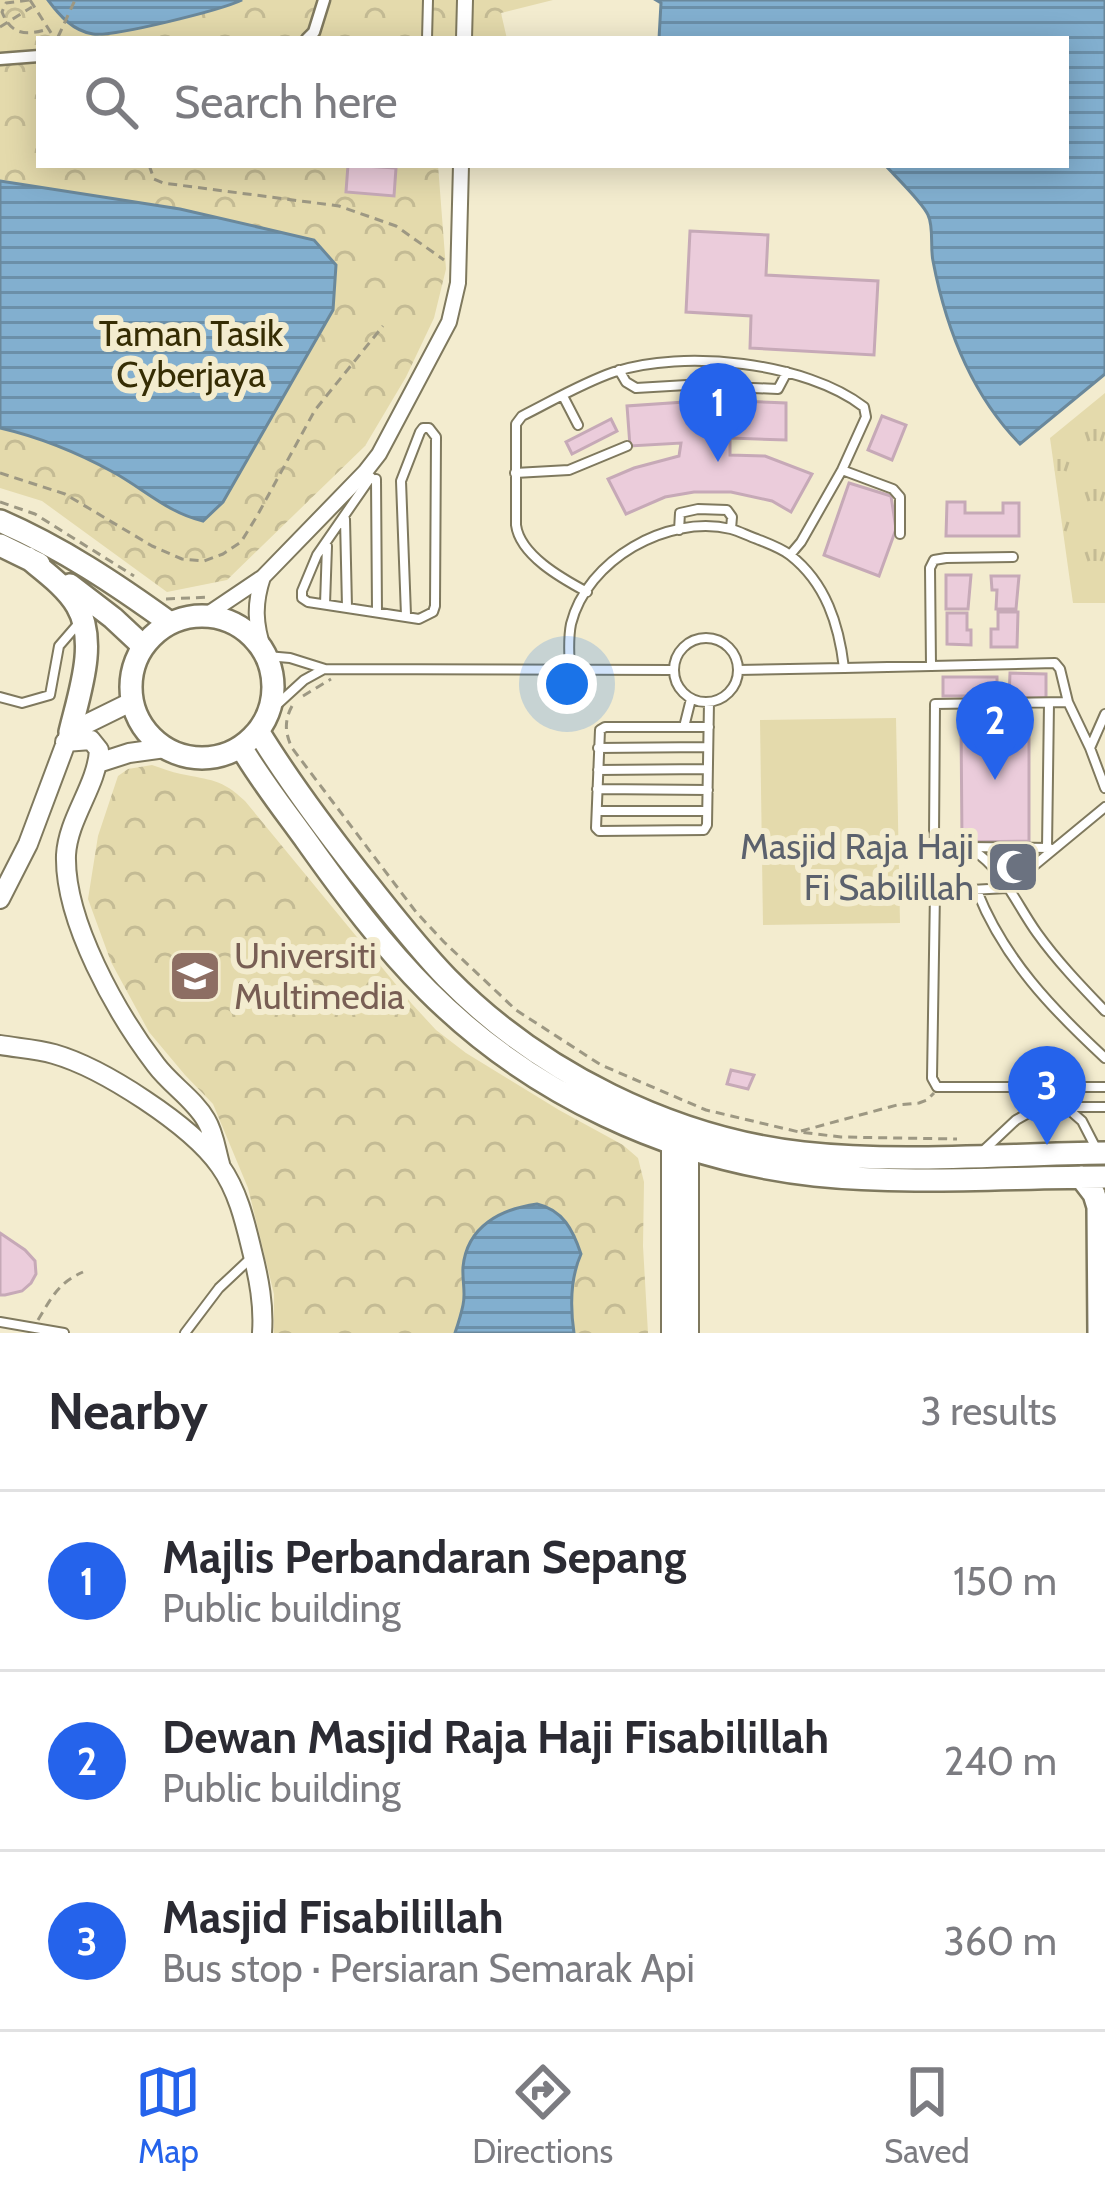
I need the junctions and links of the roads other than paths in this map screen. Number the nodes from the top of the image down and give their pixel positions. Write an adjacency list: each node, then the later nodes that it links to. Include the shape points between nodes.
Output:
1 (324, 0): 4 (street)
2 (425, 0): 5 (lane)
3 (465, 0): 6 (street)
4 (310, 36)
5 (427, 36)
6 (464, 36)
7 (36, 56): 8 (street)
8 (0, 58)
9 (461, 168): 17 (street, via 458,277 448,322)
10 (619, 370): 11 (lane, via 688,361); 11 (lane, via 636,388 778,389); 12 (lane)
11 (787, 372): 15 (lane, via 864,407)
12 (563, 396): 13 (lane); 16 (lane, via 516,424)
13 (578, 425)
14 (627, 446): 16 (lane, via 569,470)
15 (842, 470): 23 (lane, via 900,497); 26 (lane)
16 (515, 472): 30 (lane, via 519,541)
17 (371, 476): 18 (lane); 19 (lane); 29 (street); 34 (lane)
18 (401, 481): 35 (lane); 35 (lane, via 429,428 436,436 435,606 419,619)
19 (345, 519): 24 (lane); 33 (lane)
20 (0, 520): 37 (main road, via 110,579)
21 (679, 530): 22 (lane); 22 (lane, via 680,513 698,509 727,510); 30 (lane, via 626,550)
22 (731, 530): 26 (lane)
23 (900, 534)
24 (327, 542): 31 (lane); 31 (lane, via 302,591 302,598)
25 (0, 545): 28 (main road)
26 (790, 555): 41 (lane, via 824,594)
27 (1013, 557): 40 (lane, via 934,560)
28 (28, 558): 36 (main road); 38 (main road)
29 (262, 577): 32 (street); 39 (street, via 256,627)
30 (587, 592): 43 (lane, via 572,620)
31 (325, 604): 33 (lane)
32 (207, 607): 37 (main road); 39 (main road)
33 (347, 607): 34 (lane)
34 (377, 611): 35 (lane)
35 (406, 615)
36 (83, 619): 46 (lane, via 59,646 50,695 22,703); 56 (main road, via 85,661)
37 (170, 622): 38 (main road)
38 (143, 646): 48 (main road)
39 (265, 654): 42 (lane); 55 (main road, via 273,684)
40 (931, 666): 41 (lane); 51 (lane, via 1055,663)
41 (844, 668): 45 (lane)
42 (325, 669): 43 (lane); 55 (lane)
43 (570, 670): 44 (lane)
44 (673, 670): 45 (lane, via 681,650 700,638 730,650); 47 (lane)
45 (738, 670): 49 (lane, via 729,692)
46 (0, 697)
47 (691, 699): 49 (lane); 53 (lane)
48 (131, 702): 56 (street); 58 (main road)
49 (709, 702): 54 (lane)
50 (1049, 703): 51 (lane); 71 (lane, via 934,704 934,837); 72 (lane)
51 (1068, 703): 60 (lane)
52 (1105, 714): 60 (lane)
53 (685, 727): 54 (lane); 59 (lane, via 605,727)
54 (709, 727): 57 (lane)
55 (256, 730): 58 (main road, via 223,755); 86 (main road, via 408,936 472,1001 569,1071)
56 (68, 737): 61 (street, via 91,740); 70 (street)
57 (708, 747): 59 (lane); 62 (lane)
58 (165, 748): 61 (street)
59 (598, 748): 63 (lane)
60 (1090, 748): 64 (lane)
61 (98, 763): 73 (street)
62 (708, 769): 63 (lane); 66 (lane)
63 (598, 770): 65 (lane)
64 (1105, 788)
65 (597, 789): 66 (lane); 68 (lane)
66 (707, 790): 69 (lane)
67 (1105, 807): 72 (lane)
68 (597, 811): 69 (lane); 69 (lane, via 599,831 697,832 707,825)
69 (707, 811)
70 (28, 844): 73 (street); 76 (street)
71 (961, 847): 72 (lane); 74 (lane, via 979,854)
72 (1050, 849): 74 (lane)
73 (66, 853): 82 (street, via 76,922 100,976 155,1064)
74 (1007, 888): 75 (lane); 77 (lane)
75 (977, 891): 79 (lane, via 1011,958); 80 (lane, via 935,892 932,1078 937,1087)
76 (0, 899)
77 (1105, 1011)
78 (0, 1045): 85 (street, via 82,1064)
79 (1105, 1058)
80 (1065, 1087): 81 (lane); 83 (lane)
81 (1105, 1087)
82 (195, 1106): 85 (street); 89 (street)
83 (1066, 1107): 84 (lane); 87 (lane, via 1027,1112); 88 (lane)
84 (1105, 1108)
85 (182, 1129): 89 (street)
86 (680, 1134): 87 (main road, via 852,1156); 90 (main road, via 729,1161 848,1178); 97 (street); 98 (street)
87 (987, 1148): 88 (main road)
88 (1101, 1153)
89 (220, 1164): 92 (street)
90 (1081, 1177): 91 (main road); 99 (main road, via 1098,1207)
91 (1105, 1177)
92 (254, 1257): 95 (lane); 96 (street)
93 (0, 1322): 94 (lane)
94 (64, 1333)
95 (185, 1333)
96 (262, 1333)
97 (670, 1333)
98 (689, 1333)
99 (1099, 1333)

